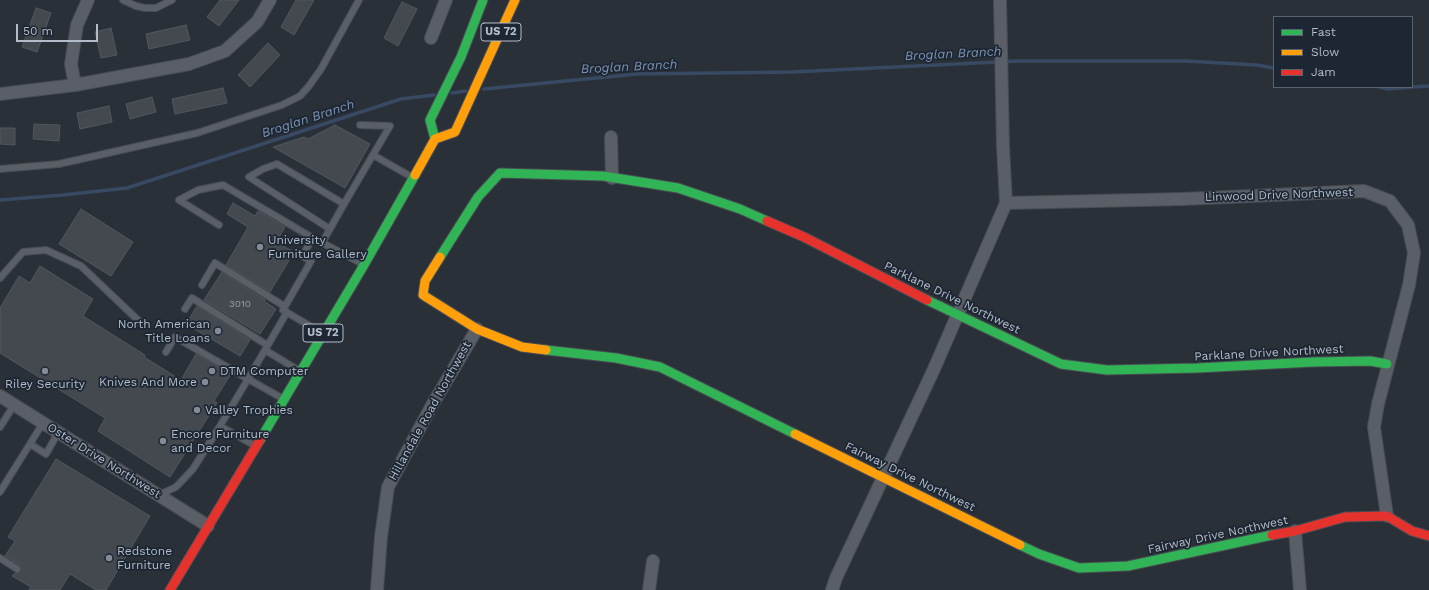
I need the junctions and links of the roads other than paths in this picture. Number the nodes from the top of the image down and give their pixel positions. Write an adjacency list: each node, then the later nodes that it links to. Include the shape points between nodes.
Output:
1 (88, 0): 11 (street, via 77,25 71,64)
2 (123, 0): 3 (lane, via 136,6 156,8)
3 (172, 0)
4 (270, 0): 11 (street, via 256,22 225,51 189,64)
5 (359, 0): 17 (lane, via 309,86 300,96 282,105 197,132 59,164)
6 (446, 0): 10 (street)
7 (483, 0): 15 (main road, US 72, via 461,57 430,120)
8 (515, 0): 15 (main road, US 72, via 455,132)
9 (1000, 0): 20 (street)
10 (431, 38)
11 (75, 85): 12 (street)
12 (0, 94)
13 (360, 125): 16 (lane, via 390,126)
14 (611, 137): 19 (street)
15 (436, 139): 18 (main road, US 72)
16 (373, 155): 18 (lane); 21 (lane)
17 (0, 169)
18 (414, 178): 26 (main road, US 72)
19 (612, 178): 27 (main road, Parklane Drive Northwest, via 500,173 478,197); 32 (main road, Parklane Drive Northwest, via 678,188 740,210 804,238)
20 (1006, 203): 32 (street); 38 (street, Linwood Drive Northwest, via 1364,191 1390,201 1408,225 1414,253 1409,285)
21 (344, 204): 23 (lane); 23 (lane, via 277,164 249,177)
22 (219, 225): 24 (lane, via 179,200 198,190 223,185)
23 (330, 229): 25 (lane)
24 (313, 238): 25 (lane); 31 (lane, via 302,256 311,261)
25 (322, 243): 26 (lane)
26 (364, 265): 35 (main road, US 72)
27 (432, 269): 34 (main road, Fairway Drive Northwest, via 425,281 423,295)
28 (0, 278): 33 (lane, via 23,252 46,250 81,266)
29 (202, 285): 31 (lane, via 215,263)
30 (186, 309): 36 (lane, via 192,298)
31 (286, 309): 35 (lane); 36 (lane)
32 (958, 316): 38 (main road, Parklane Drive Northwest, via 1061,364 1107,370 1370,361); 50 (street)
33 (140, 322)
34 (477, 329): 50 (main road, Fairway Drive Northwest, via 522,347 616,358 660,367); 61 (street, Hillandale Road Northwest, via 431,407 388,488 381,537)
35 (323, 334): 39 (main road, US 72)
36 (266, 347): 39 (lane); 40 (lane)
37 (166, 352): 40 (lane, via 176,337)
38 (1387, 364): 53 (street, Linwood Drive Northwest, via 1374,427)
39 (300, 372): 42 (main road, US 72)
40 (248, 379): 42 (lane); 46 (lane)
41 (0, 396): 43 (street, Oster Drive Northwest)
42 (284, 399): 49 (main road, US 72)
43 (14, 405): 44 (street, Oster Drive Northwest); 45 (lane)
44 (43, 423): 47 (street, Oster Drive Northwest); 48 (lane)
45 (0, 426)
46 (220, 426): 49 (lane); 52 (lane, via 193,469 176,487)
47 (58, 433): 48 (lane, via 46,454); 52 (street, Oster Drive Northwest)
48 (30, 444): 51 (lane)
49 (256, 446): 54 (main road, US 72)
50 (883, 478): 55 (main road, Fairway Drive Northwest, via 1039,554 1078,568 1128,566); 63 (street)
51 (0, 492)
52 (159, 495): 54 (street, Oster Drive Northwest)
53 (1388, 516): 55 (main road, Fairway Drive Northwest, via 1345,517); 56 (main road, via 1412,531)
54 (208, 526): 60 (main road, US 72)
55 (1295, 531): 64 (street)
56 (1429, 536)
57 (0, 558): 59 (lane)
58 (653, 561): 62 (street)
59 (17, 569)
60 (170, 590)
61 (378, 590)
62 (649, 590)
63 (832, 590)
64 (1300, 590)

